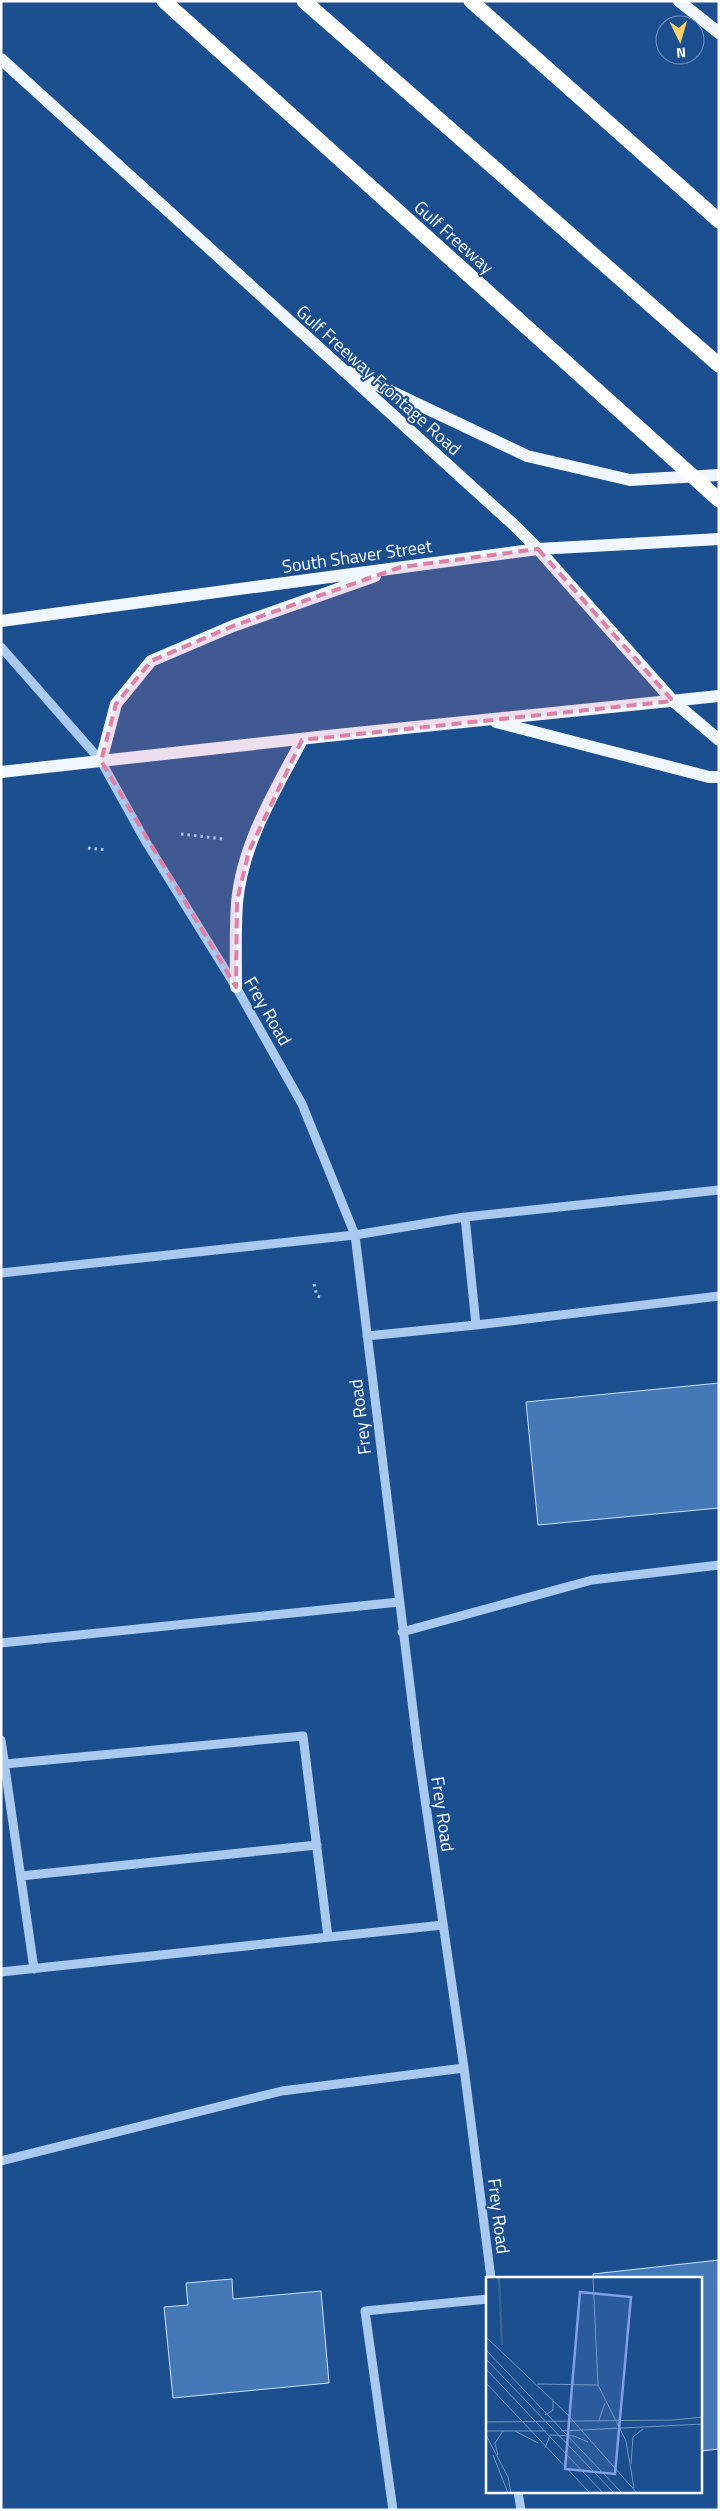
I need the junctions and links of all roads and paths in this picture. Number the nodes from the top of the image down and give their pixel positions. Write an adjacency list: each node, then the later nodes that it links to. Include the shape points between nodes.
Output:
1 (164, 1): 11 (highway, Gulf Freeway)
2 (304, 1): 9 (highway)
3 (471, 1): 7 (highway)
4 (679, 1): 5 (main road)
5 (719, 33)
6 (1, 59): 8 (main road, Gulf Freeway Frontage Road)
7 (719, 221)
8 (336, 365): 10 (main road, via 527,456 630,480); 13 (main road, Gulf Freeway Frontage Road)
9 (719, 365)
10 (719, 475)
11 (719, 500)
12 (719, 539): 13 (main road, South Shaver Street)
13 (538, 549): 14 (main road, South Shaver Street); 18 (main road, Gulf Freeway Frontage Road)
14 (401, 567): 15 (main road, South Shaver Street); 22 (main road, via 233,626 151,661 116,704)
15 (1, 621)
16 (1, 647): 22 (street, Frey Road)
17 (719, 696): 18 (main road)
18 (673, 701): 19 (main road); 21 (main road, Gulf Freeway Frontage Road)
19 (489, 720): 20 (main road); 24 (main road)
20 (302, 740): 22 (main road); 29 (main road, via 264,813 249,851 237,902)
21 (719, 740)
22 (101, 761): 23 (main road); 29 (street, Frey Road, via 146,842)
23 (1, 772)
24 (719, 777)
25 (181, 834): 26 (path)
26 (226, 840)
27 (88, 848): 28 (path)
28 (106, 850)
29 (236, 987): 32 (street, Frey Road, via 302,1104)
30 (719, 1190): 31 (street)
31 (465, 1217): 32 (street); 37 (street)
32 (355, 1234): 33 (street); 38 (street, Frey Road)
33 (1, 1273)
34 (314, 1284): 36 (path, via 317,1296)
35 (719, 1296): 37 (street)
36 (323, 1298)
37 (476, 1325): 38 (street)
38 (367, 1336): 40 (street, Frey Road)
39 (719, 1565): 41 (street, via 592,1580)
40 (399, 1602): 41 (street, Frey Road); 42 (street)
41 (402, 1632): 47 (street, Frey Road)
42 (1, 1643)
43 (1, 1740): 44 (street)
44 (5, 1764): 45 (street, via 303,1736); 46 (street)
45 (317, 1845): 46 (street); 48 (street)
46 (21, 1876): 49 (street)
47 (443, 1925): 48 (street); 51 (street, Frey Road)
48 (328, 1937): 49 (street)
49 (34, 1968): 50 (street)
50 (1, 1972)
51 (464, 2068): 52 (street, via 282,2091); 53 (street, Frey Road)
52 (1, 2161)
53 (491, 2277)
54 (486, 2299): 56 (street, via 365,2311)
55 (518, 2494): 57 (street)
56 (393, 2510)
57 (521, 2510)

